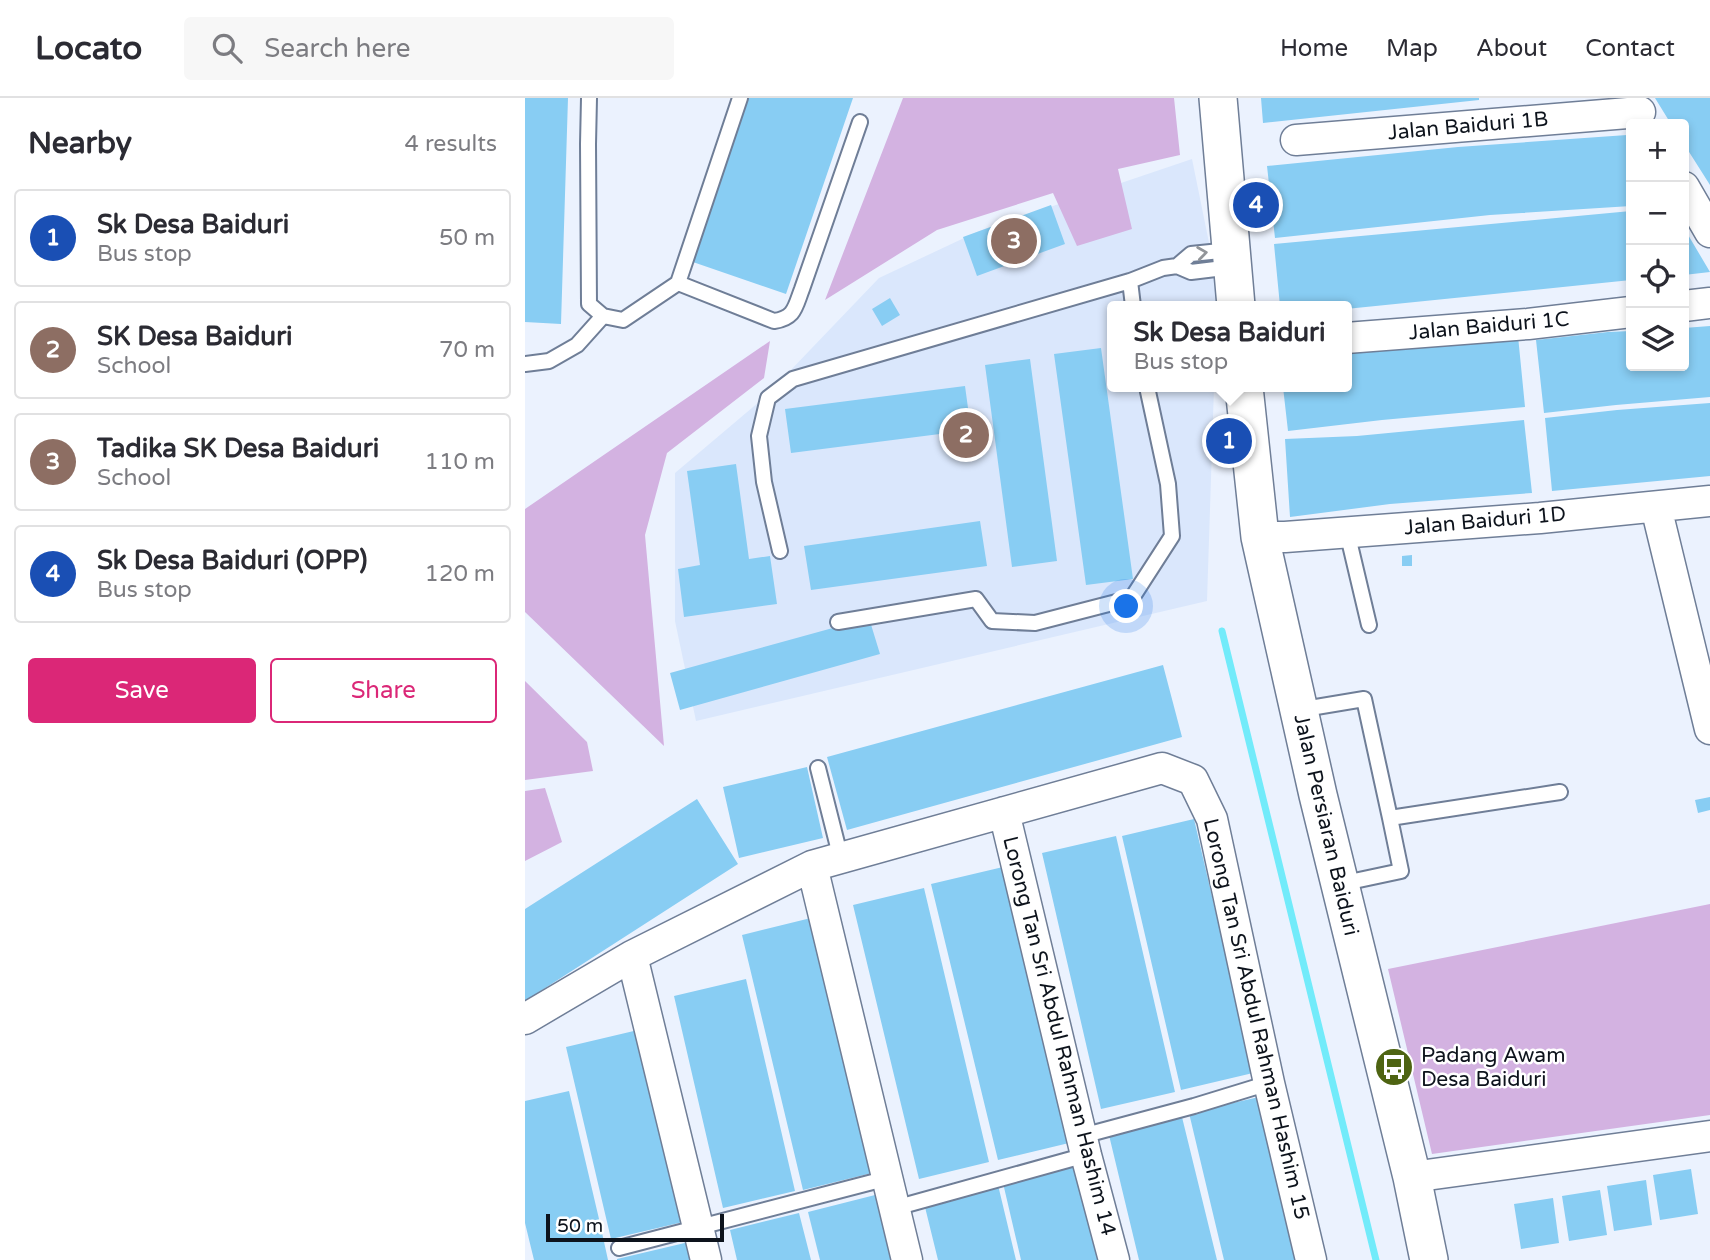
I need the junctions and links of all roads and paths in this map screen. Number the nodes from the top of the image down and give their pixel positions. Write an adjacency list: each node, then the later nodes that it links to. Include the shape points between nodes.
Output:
1 (589, 98): 17 (lane, via 590,304)
2 (740, 98): 11 (lane)
3 (1218, 98): 9 (street)
4 (1640, 111): 6 (street, Jalan Baiduri 1B)
5 (860, 122): 11 (lane, via 792,315 774,321)
6 (1296, 140)
7 (1689, 196): 8 (street)
8 (1710, 232)
9 (1231, 258): 10 (lane, via 1191,254 1177,266); 13 (street)
10 (1130, 281): 12 (lane); 26 (lane, via 793,379 768,398 759,436)
11 (678, 283): 17 (lane, via 623,320)
12 (1132, 301)
13 (1235, 301)
14 (1710, 303): 15 (street)
15 (1689, 305)
16 (1626, 313): 18 (street, Jalan Baiduri 1C)
17 (603, 316): 19 (lane, via 577,345 549,361)
18 (1352, 338)
19 (525, 364)
20 (1148, 392): 27 (lane, via 1168,484 1172,536 1132,598 1035,623 992,621 976,599)
21 (1245, 392): 25 (street, Jalan Persiaran Baiduri)
22 (1710, 501): 23 (street, Jalan Baiduri 1D)
23 (1656, 507): 24 (street, Jalan Baiduri 1D); 30 (street)
24 (1347, 532): 25 (street, Jalan Baiduri 1D); 28 (lane)
25 (1260, 537): 29 (street, Jalan Persiaran Baiduri)
26 (780, 551)
27 (838, 622)
28 (1369, 625)
29 (1299, 710): 34 (lane, via 1364,699); 37 (street, Jalan Persiaran Baiduri)
30 (1710, 729)
31 (818, 768): 35 (lane)
32 (1560, 792): 34 (lane)
33 (1004, 812): 35 (street); 40 (street, Lorong Tan Sri Abdul Rahman Hashim 15, via 1162,768 1193,780 1212,819); 42 (street, Lorong Tan Sri Abdul Rahman Hashim 14)
34 (1390, 818): 37 (lane, via 1401,871)
35 (841, 859): 36 (street)
36 (812, 866): 38 (street); 44 (street)
37 (1339, 884): 43 (street, Jalan Persiaran Baiduri)
38 (632, 956): 39 (street); 46 (street)
39 (525, 1019)
40 (1269, 1083): 42 (lane); 51 (street, Lorong Tan Sri Abdul Rahman Hashim 15)
41 (1710, 1136): 43 (street)
42 (1084, 1146): 45 (lane); 50 (street, Lorong Tan Sri Abdul Rahman Hashim 14)
43 (1412, 1177): 52 (street, Jalan Persiaran Baiduri)
44 (888, 1178): 45 (street); 46 (lane)
45 (895, 1208): 49 (street)
46 (698, 1227): 47 (lane); 48 (street)
47 (619, 1248)
48 (706, 1260)
49 (907, 1260)
50 (1114, 1260)
51 (1311, 1260)
52 (1429, 1260)

